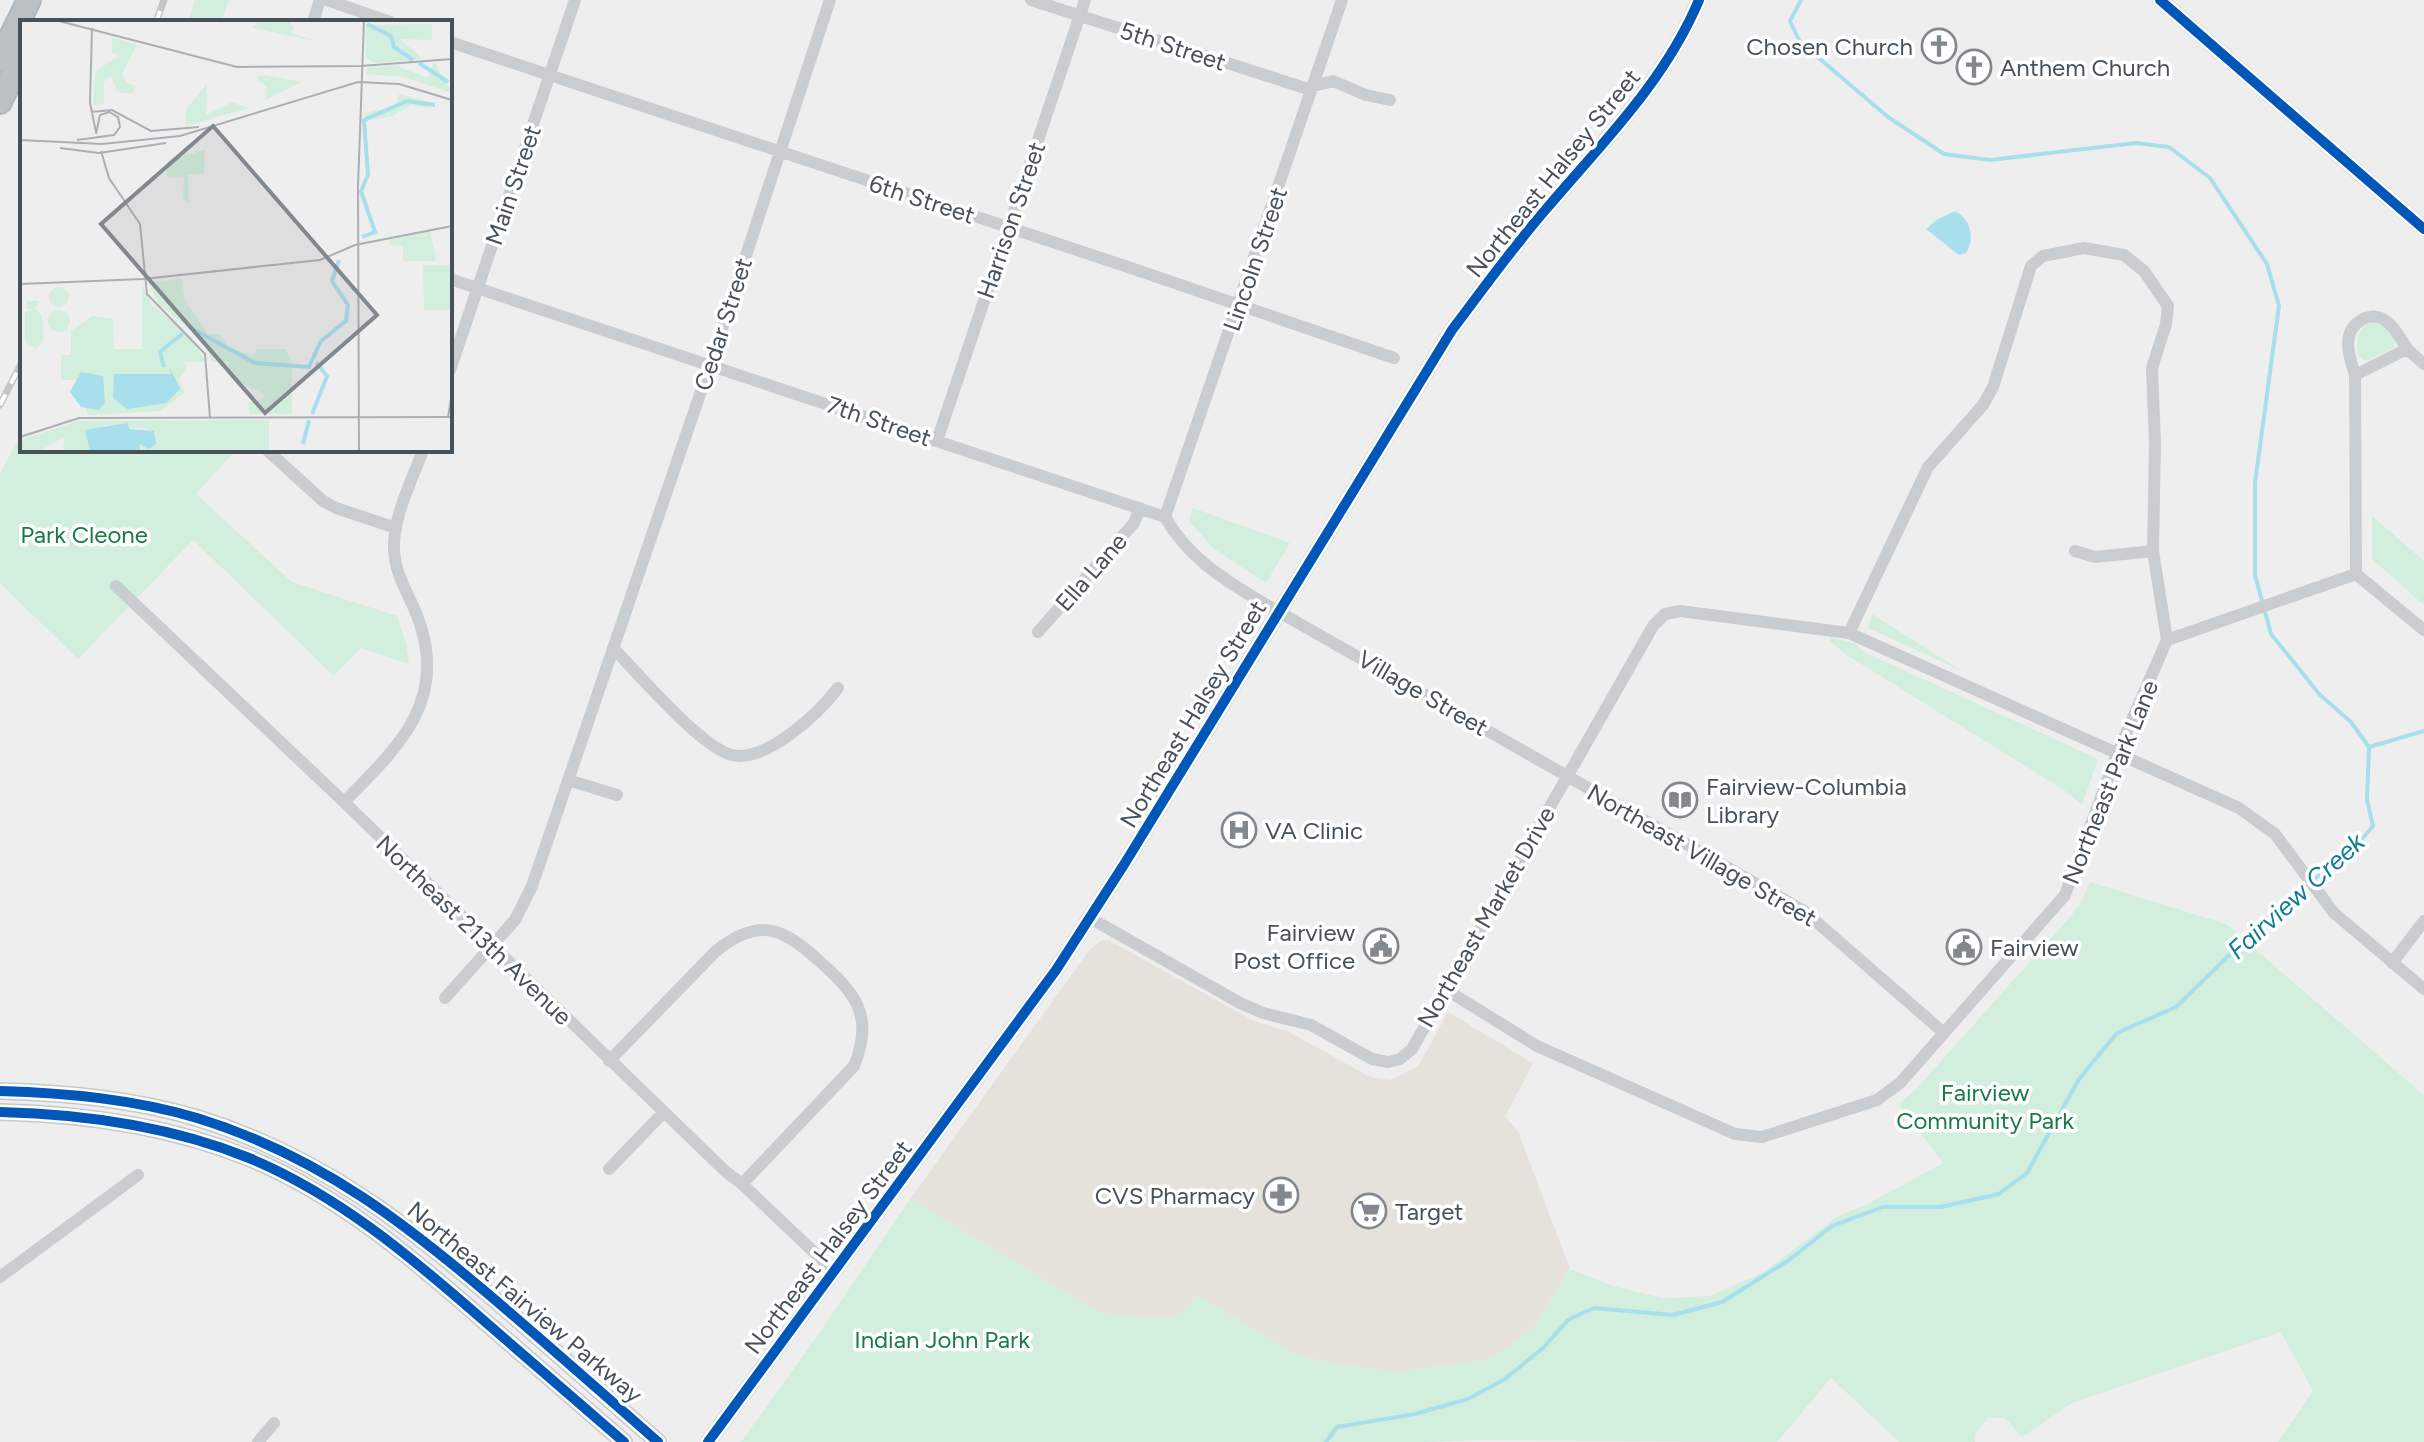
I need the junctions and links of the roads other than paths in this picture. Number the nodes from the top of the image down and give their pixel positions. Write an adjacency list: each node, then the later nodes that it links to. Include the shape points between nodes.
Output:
1 (29, 0): 17 (highway)
2 (43, 0): 13 (highway)
3 (320, 0): 14 (street)
4 (327, 0): 15 (street)
5 (575, 0): 19 (street, Main Street)
6 (830, 0): 23 (street, Cedar Street)
7 (1031, 0): 12 (street, 5th Street)
8 (1085, 0): 12 (street, Harrison Street)
9 (1342, 0): 20 (street, Lincoln Street)
10 (1699, 0): 45 (main road, Northeast Halsey Street, via 1656,80 1517,243 1452,330)
11 (2160, 0): 25 (main road)
12 (1079, 16): 20 (street, 5th Street, via 1305,88); 24 (street, Harrison Street)
13 (37, 20)
14 (314, 20)
15 (384, 20)
16 (452, 43): 19 (street, 6th Street)
17 (0, 59)
18 (20, 59): 22 (highway)
19 (551, 74): 23 (street, 6th Street); 27 (street, Main Street)
20 (1315, 85): 21 (street, 5th Street, via 1333,81); 28 (street, Lincoln Street)
21 (1390, 100)
22 (0, 102)
23 (779, 150): 24 (street, 6th Street); 33 (street, Cedar Street)
24 (1009, 228): 28 (street, 6th Street); 35 (street, Harrison Street)
25 (2424, 229)
26 (452, 280): 27 (street, 7th Street)
27 (478, 289): 31 (street, Main Street); 33 (street, 7th Street)
28 (1239, 304): 30 (street, 6th Street); 39 (street, Lincoln Street)
29 (2407, 349): 32 (street); 34 (street); 34 (street, via 2401,336 2380,318 2361,320 2349,333)
30 (1394, 358)
31 (452, 364)
32 (2424, 364)
33 (710, 365): 35 (street, 7th Street); 50 (street, Cedar Street)
34 (2355, 375): 43 (street)
35 (937, 441): 38 (street, 7th Street)
36 (269, 452): 40 (street, via 323,501)
37 (422, 452): 40 (street)
38 (1140, 508): 39 (street, 7th Street); 47 (street, Ella Lane, via 1134,523)
39 (1165, 517): 45 (street, via 1205,565)
40 (396, 528): 56 (street, via 398,574 425,642 424,692 405,737)
41 (2075, 551): 42 (street, via 2095,557)
42 (2153, 551): 48 (street, via 2152,368 2168,306 2144,271 2124,255 2084,248 2043,256 2025,277 1993,387 1928,467); 49 (street)
43 (2356, 574): 46 (street); 49 (street)
44 (116, 586): 56 (street, Northeast 213th Avenue)
45 (1278, 612): 53 (street, Village Street); 57 (main road, Northeast Halsey Street)
46 (2424, 630)
47 (1038, 632)
48 (1849, 633): 52 (street); 53 (street, Northeast Market Drive, via 1680,611 1665,614)
49 (2167, 640): 52 (street, Northeast Park Lane)
50 (613, 648): 51 (street, via 694,730 731,755 755,754 773,745 819,710); 54 (street, Cedar Street)
51 (838, 688)
52 (2117, 754): 60 (street, via 2258,819 2334,913); 64 (street, Northeast Park Lane, via 2065,895)
53 (1566, 776): 61 (street, Northeast Market Drive); 64 (street, Northeast Village Street, via 1804,911)
54 (568, 780): 55 (street); 59 (street, Cedar Street, via 532,886 515,920)
55 (617, 795)
56 (344, 802): 59 (street, Northeast 213th Avenue)
57 (1090, 918): 61 (street, Northeast Market Drive, via 1240,1003 1311,1025 1372,1059 1400,1059 1412,1049); 72 (main road, Northeast Halsey Street)
58 (2424, 921): 60 (street)
59 (492, 947): 63 (street, Cedar Street); 65 (street, Northeast 213th Avenue)
60 (2392, 963): 62 (street)
61 (1445, 989): 64 (street, Northeast Park Lane, via 1537,1046 1735,1134 1762,1137 1877,1100 1900,1083)
62 (2424, 989)
63 (445, 998)
64 (1944, 1033)
65 (609, 1061): 68 (street, Northeast 213th Avenue); 71 (street, via 729,940 763,930 781,932 828,968 859,1006 862,1048 854,1066)
66 (0, 1091): 77 (main road, Northeast Fairview Parkway, via 62,1093 173,1111 314,1165 441,1253)
67 (0, 1112): 76 (main road, Northeast Fairview Parkway, via 98,1119 165,1131 249,1158 317,1192 425,1268)
68 (663, 1113): 69 (street); 71 (street, Northeast 213th Avenue)
69 (609, 1169)
70 (138, 1175): 73 (street)
71 (742, 1184): 72 (street, Northeast 213th Avenue)
72 (834, 1271): 78 (main road, Northeast Halsey Street)
73 (0, 1277)
74 (274, 1423): 75 (street)
75 (258, 1442)
76 (624, 1442)
77 (658, 1442)
78 (708, 1442)

